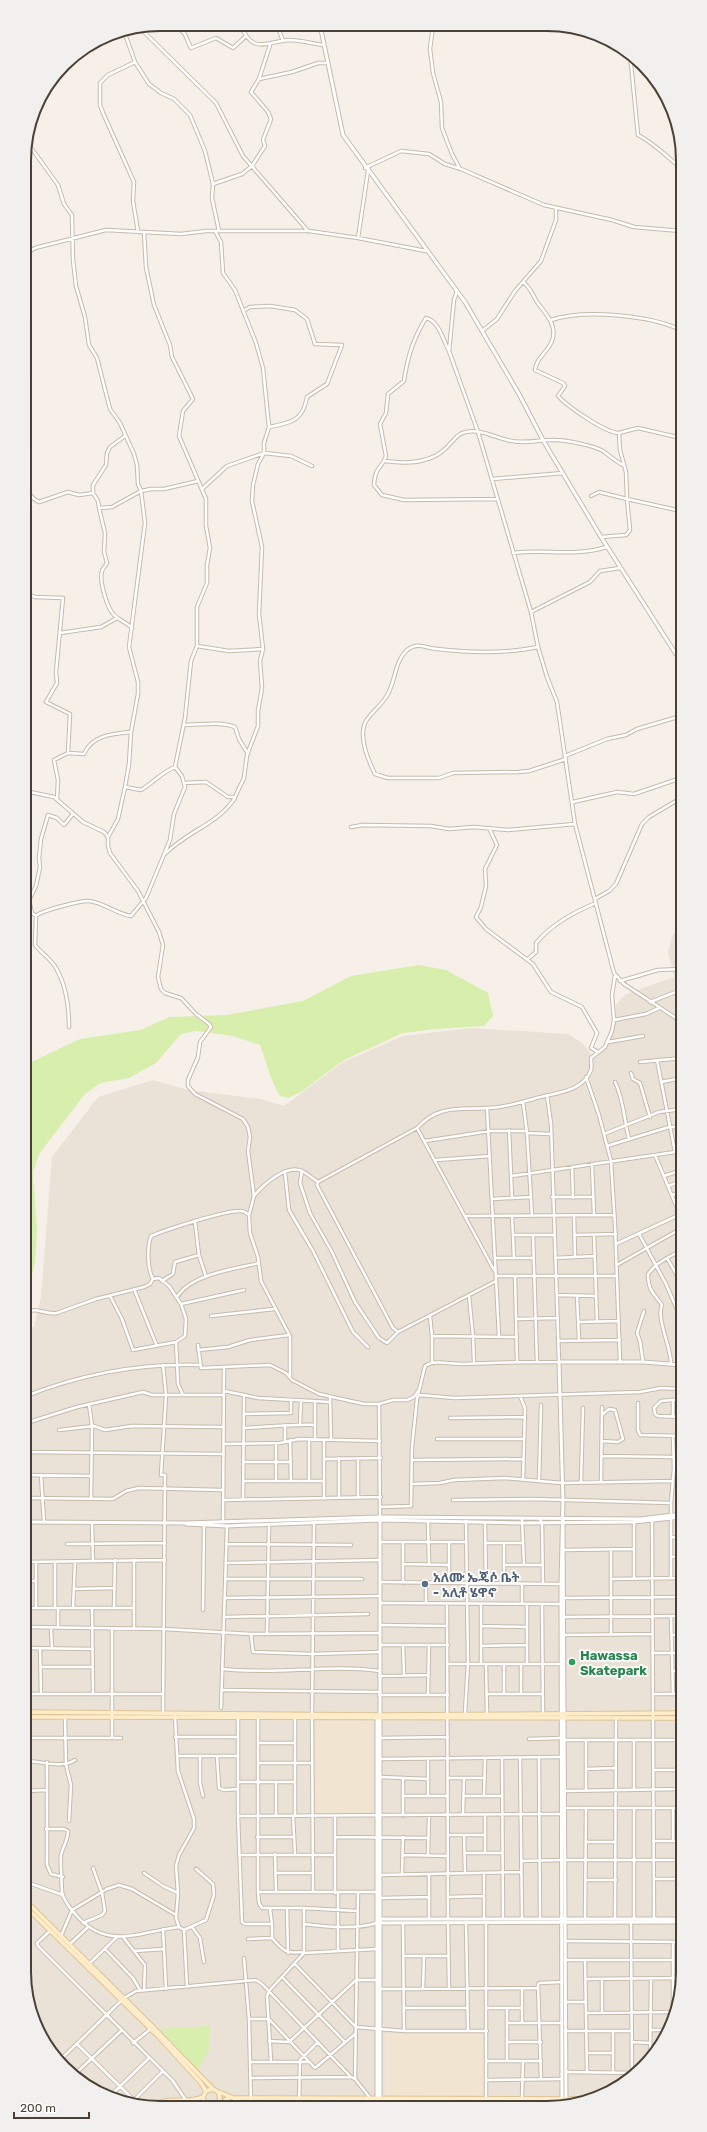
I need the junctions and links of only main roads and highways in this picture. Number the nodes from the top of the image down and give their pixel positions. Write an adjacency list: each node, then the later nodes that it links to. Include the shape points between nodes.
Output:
1 (31, 1712): 3 (main road)
2 (676, 1714): 8 (main road)
3 (111, 1715): 5 (main road); 5 (main road, via 163,1713); 9 (main road)
4 (563, 1715): 7 (main road); 7 (main road, via 543,1713); 8 (main road); 8 (main road, via 616,1718)
5 (175, 1716): 6 (main road)
6 (448, 1716): 7 (main road); 7 (main road)
7 (487, 1716)
8 (653, 1716): 10 (main road)
9 (31, 1717)
10 (676, 1718)
11 (31, 1907): 13 (main road, via 90,1963)
12 (31, 1912): 13 (main road)
13 (122, 1999): 14 (main road)
14 (152, 2028): 15 (main road); 16 (main road, via 201,2082)
15 (213, 2089): 16 (main road); 17 (main road)
16 (206, 2091): 18 (main road)
17 (218, 2092): 19 (main road); 24 (main road)
18 (203, 2096): 22 (main road, via 198,2099); 23 (main road)
19 (231, 2097): 20 (main road); 25 (main road)
20 (236, 2098): 26 (main road); 27 (main road)
21 (572, 2099): 30 (main road, via 522,2098)
22 (163, 2101)
23 (204, 2101)
24 (219, 2101)
25 (226, 2101)
26 (238, 2101)
27 (328, 2101)
28 (357, 2101): 29 (main road)
29 (374, 2101)
30 (486, 2101)

